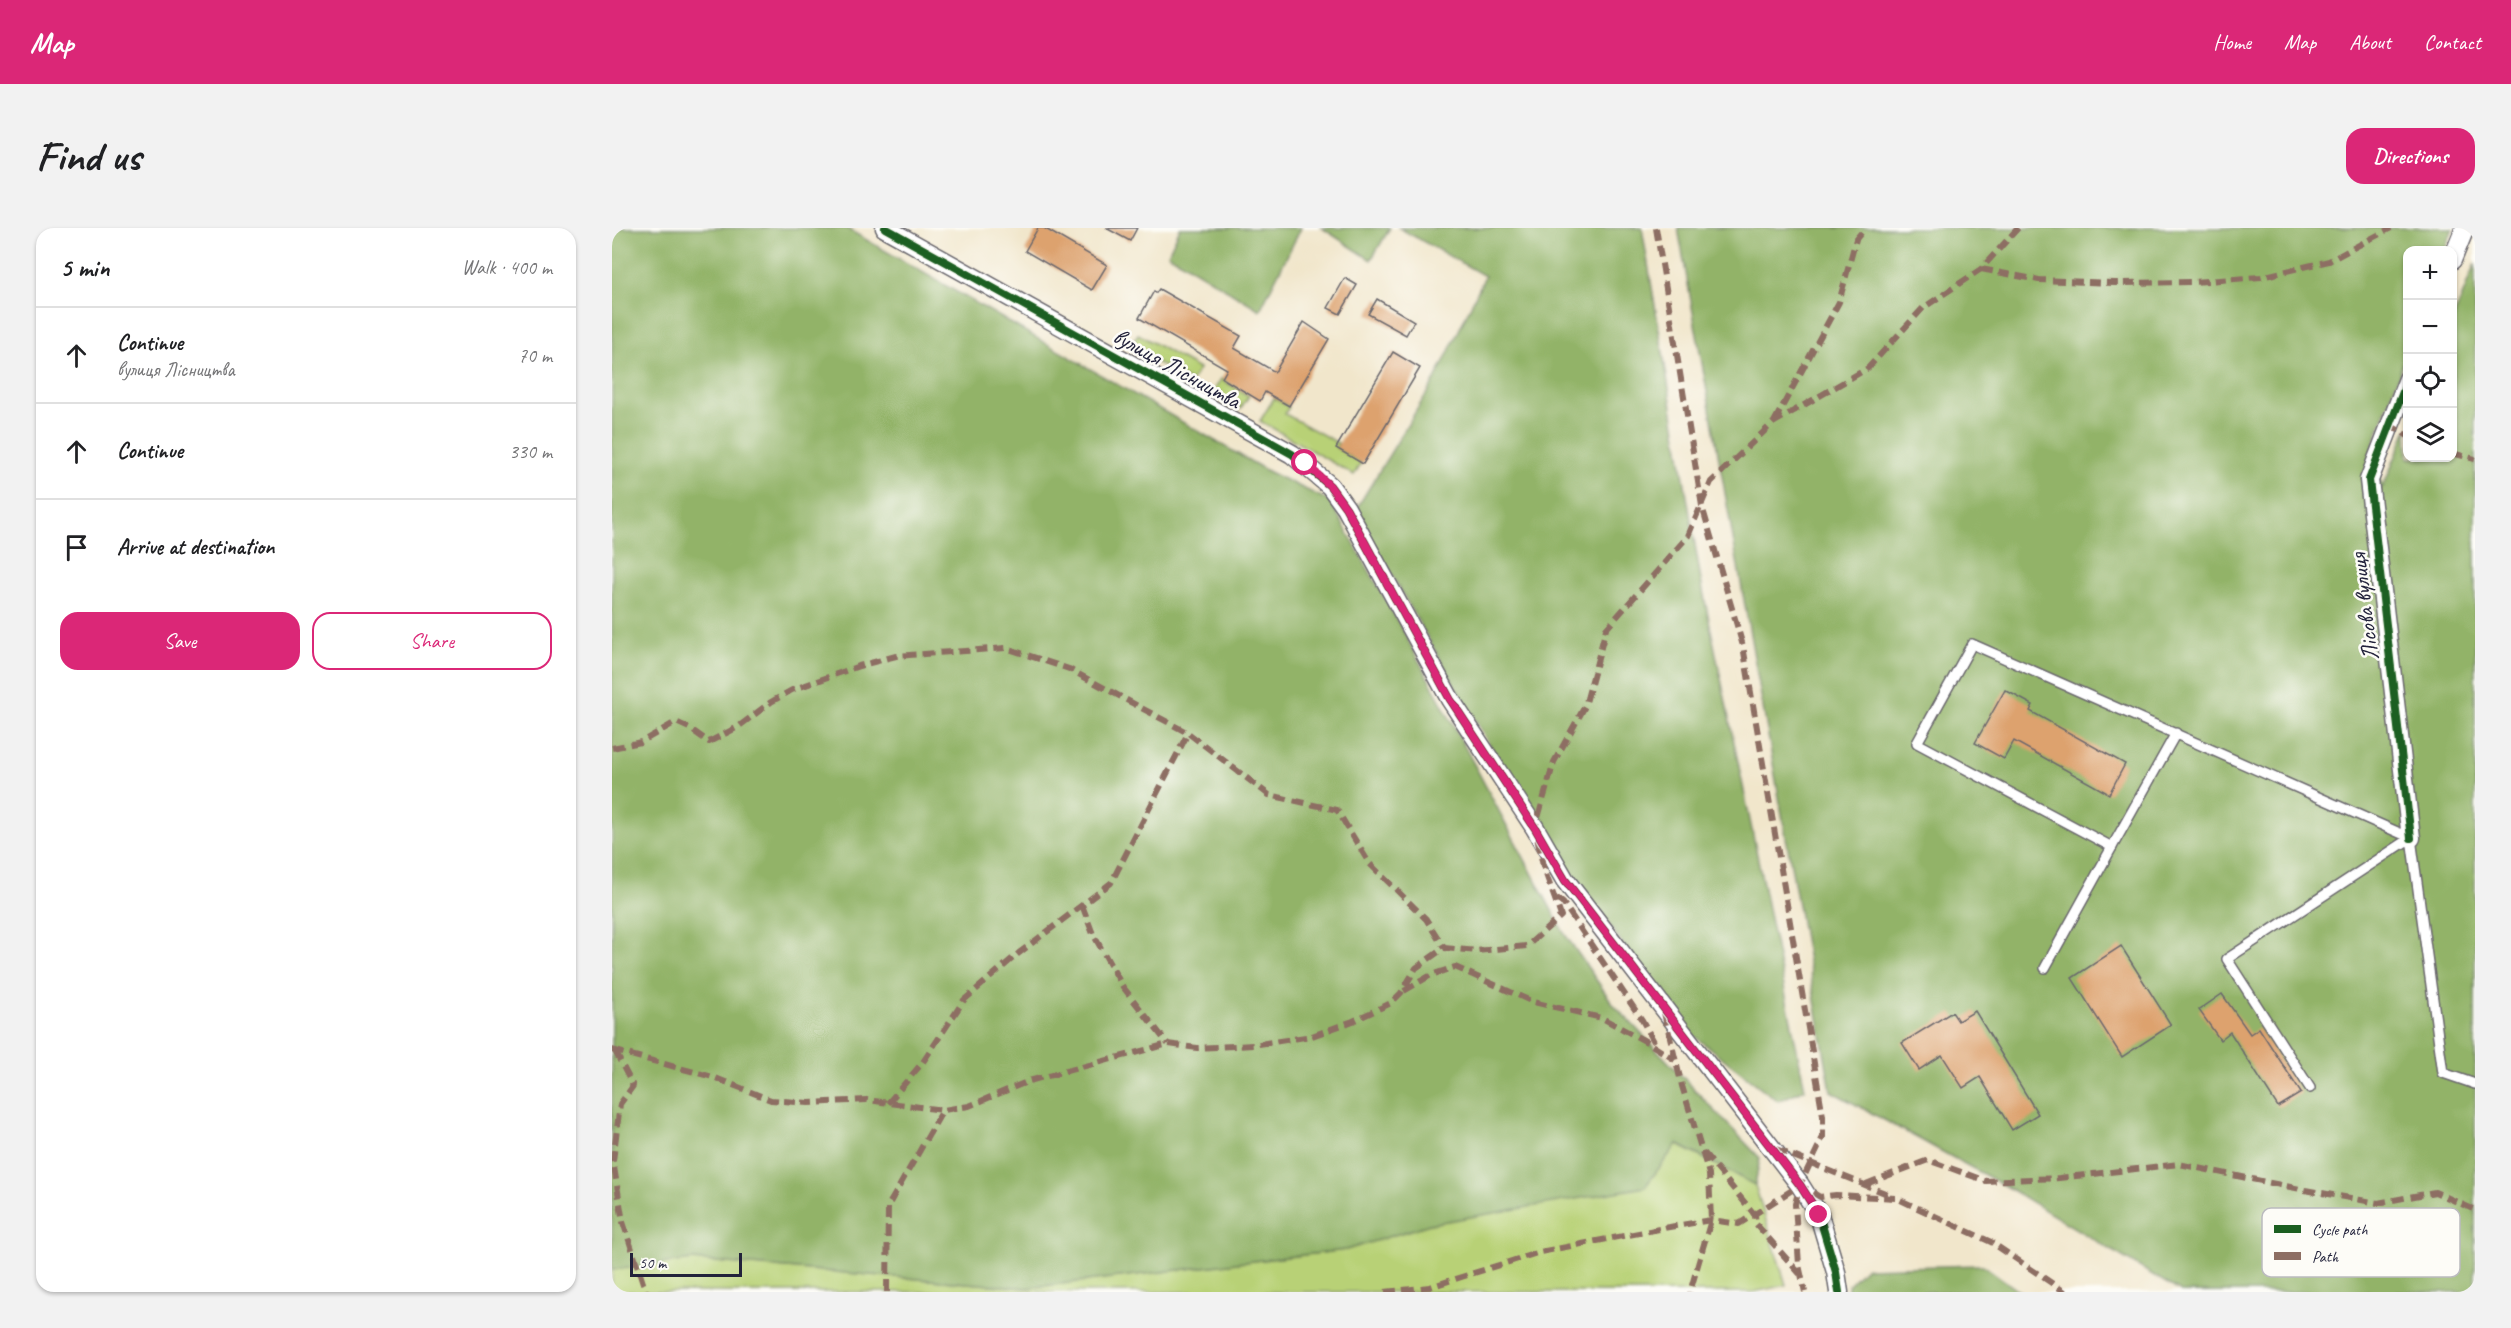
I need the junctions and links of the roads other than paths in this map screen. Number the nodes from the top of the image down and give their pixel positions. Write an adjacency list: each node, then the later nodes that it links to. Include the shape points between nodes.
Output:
1 (885, 228): 11 (street, вулиця Лісництва, via 1305,463 1330,486 1346,508 1450,699 1565,880 1819,1215)
2 (2465, 228): 3 (street)
3 (2457, 248)
4 (2403, 392): 6 (street, Лісова вулиця, via 2369,480)
5 (2176, 733): 6 (lane); 7 (lane); 7 (lane, via 1972,644 1917,743)
6 (2411, 837): 9 (lane, via 2443,1073); 10 (lane, via 2226,960)
7 (2112, 847): 8 (lane)
8 (2045, 968)
9 (2475, 1084)
10 (2310, 1089)
11 (1839, 1292)

